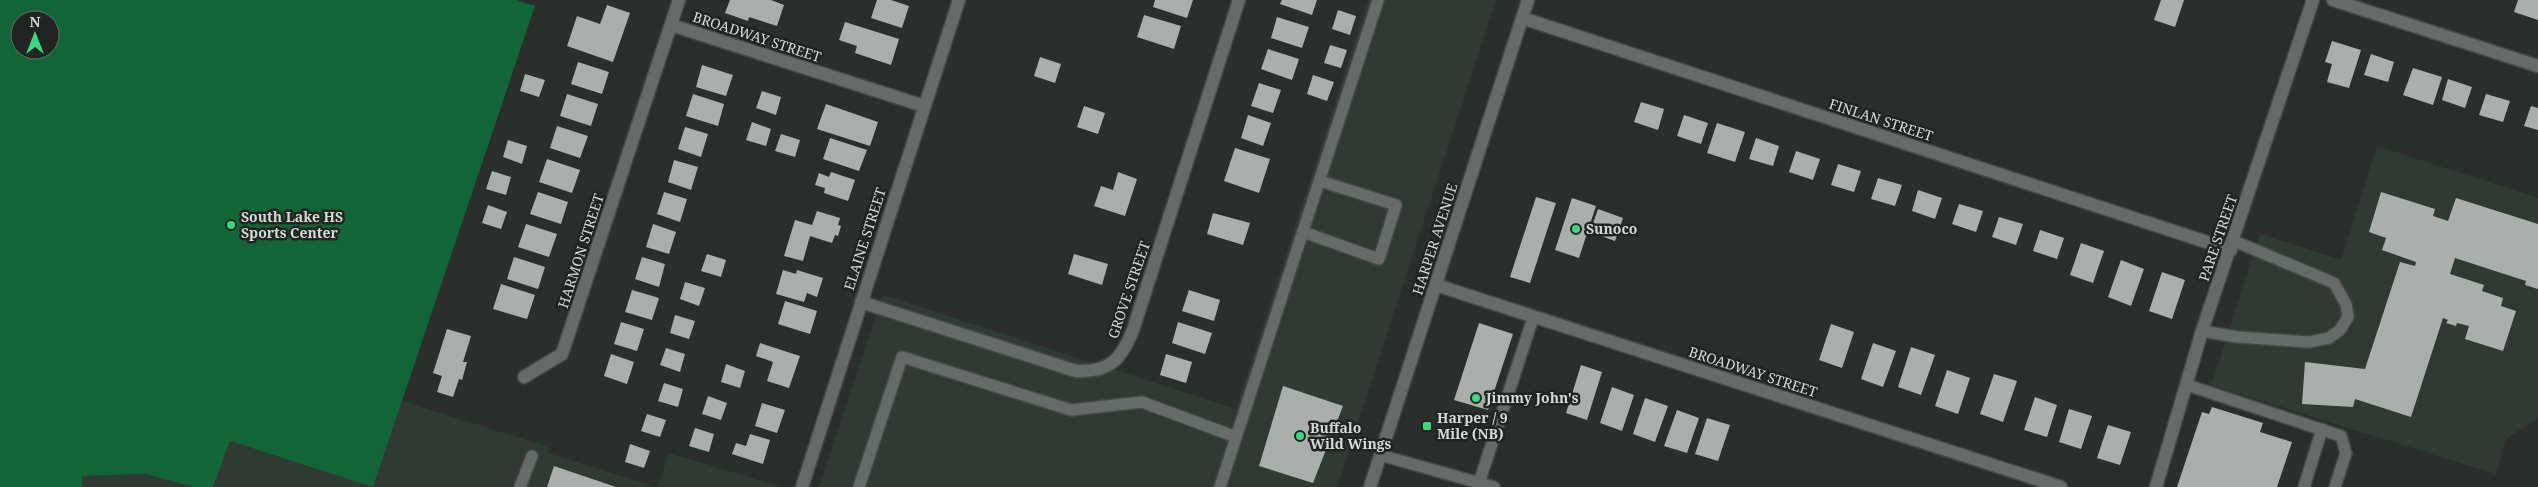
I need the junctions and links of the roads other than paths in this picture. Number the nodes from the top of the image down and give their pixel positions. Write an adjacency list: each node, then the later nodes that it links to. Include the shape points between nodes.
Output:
1 (679, 0): 9 (street)
2 (959, 0): 11 (street, ELAINE STREET)
3 (1239, 0): 17 (street, GROVE STREET, via 1133,330 1116,360 1103,369 1076,371)
4 (1378, 0): 13 (lane)
5 (1528, 0): 8 (street, HARPER AVENUE)
6 (2314, 0): 15 (street, PARE STREET)
7 (2333, 0): 10 (street)
8 (1522, 18): 15 (street, FINLAN STREET); 16 (street, HARPER AVENUE)
9 (671, 25): 11 (street, BROADWAY STREET); 12 (street, BROADWAY STREET)
10 (2538, 66)
11 (924, 106): 17 (street, ELAINE STREET)
12 (641, 115): 20 (street, HARMON STREET, via 562,354)
13 (1320, 181): 14 (lane); 14 (lane, via 1396,205 1379,259)
14 (1303, 232): 23 (lane)
15 (2232, 246): 19 (street, PARE STREET); 19 (lane, via 2334,284 2346,304 2348,317 2340,330 2329,338 2309,342)
16 (1436, 285): 18 (street, BROADWAY STREET); 24 (street, HARPER AVENUE)
17 (861, 302): 28 (street, ELAINE STREET)
18 (1533, 318): 26 (lane); 33 (street, BROADWAY STREET)
19 (2202, 331): 21 (street, PARE STREET)
20 (524, 377)
21 (2187, 385): 22 (lane); 34 (street, PARE STREET)
22 (2322, 429): 35 (lane); 36 (lane, via 2341,436 2346,453)
23 (1236, 437): 29 (lane, via 1142,402 1071,410 902,357); 30 (lane)
24 (1380, 455): 26 (lane); 31 (street, HARPER AVENUE)
25 (532, 456): 27 (lane)
26 (1479, 483): 32 (lane)
27 (520, 487)
28 (802, 487)
29 (859, 487)
30 (1220, 487)
31 (1370, 487)
32 (1494, 487)
33 (2061, 487)
34 (2156, 487)
35 (2304, 487)
36 (2335, 487)

